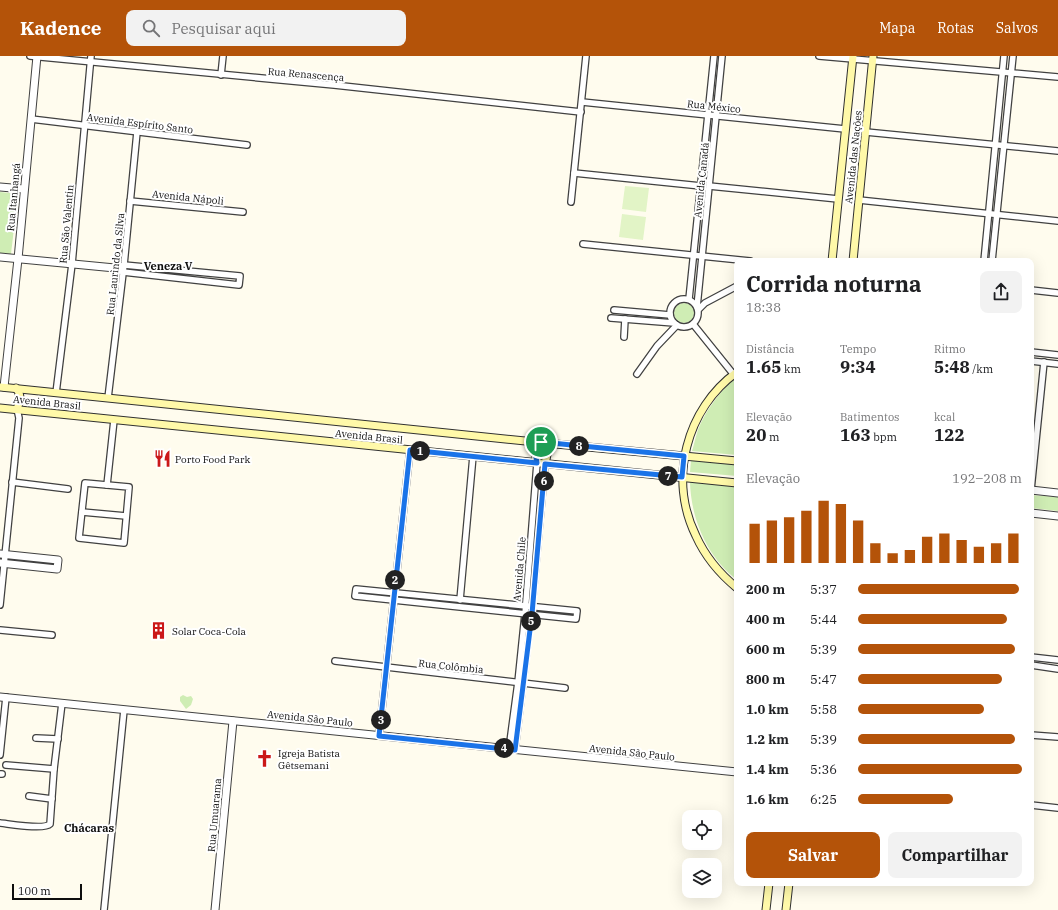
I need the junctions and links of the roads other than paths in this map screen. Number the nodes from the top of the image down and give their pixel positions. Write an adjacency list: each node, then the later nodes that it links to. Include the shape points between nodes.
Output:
1 (34, 56): 10 (street, Rua Renascença); 20 (street, Rua Itanhangá)
2 (223, 56): 14 (street)
3 (586, 56): 16 (street)
4 (714, 56): 18 (street, Avenida Canadá)
5 (722, 56): 19 (street, Avenida Canadá)
6 (820, 56): 9 (street)
7 (1004, 56): 12 (street)
8 (1013, 56): 13 (street)
9 (852, 58): 11 (street); 22 (main road, Avenida das Nações)
10 (91, 59): 14 (street, Rua Renascença); 21 (street, Rua São Valentin)
11 (873, 59): 12 (street); 24 (main road, Avenida das Nações)
12 (1003, 72): 13 (street); 25 (street)
13 (1011, 73): 15 (street); 27 (street)
14 (221, 75): 17 (street, Rua Renascença)
15 (1058, 77)
16 (582, 102): 17 (street); 18 (street, Rua México)
17 (581, 112): 29 (street)
18 (708, 115): 19 (street, Rua México); 30 (street, Avenida Canadá)
19 (716, 116): 22 (street, Rua México); 31 (street, Avenida Canadá)
20 (31, 119): 21 (street, Avenida Espírito Santo); 33 (street, Rua Itanhangá)
21 (84, 126): 23 (street, Avenida Espírito Santo); 52 (street, Rua São Valentin)
22 (845, 129): 34 (main road, Avenida das Nações)
23 (137, 132): 26 (street, Avenida Espírito Santo); 36 (street, Rua Laurindo da Silva)
24 (866, 132): 25 (street); 35 (main road, Avenida das Nações)
25 (995, 144): 27 (street); 39 (street)
26 (247, 145)
27 (1004, 146): 28 (street); 40 (street)
28 (1058, 151)
29 (574, 173): 30 (street); 37 (street)
30 (701, 186): 43 (street, Avenida Canadá)
31 (709, 186): 34 (street); 44 (street, Avenida Canadá)
32 (0, 187): 33 (street)
33 (24, 189): 50 (street, Rua Itanhangá)
34 (838, 199): 46 (main road, Avenida das Nações)
35 (859, 200): 39 (street); 47 (main road, Avenida das Nações)
36 (130, 201): 38 (street, Avenida Nápoli); 53 (street, Rua Laurindo da Silva)
37 (571, 202)
38 (243, 212)
39 (988, 215): 40 (street); 48 (street)
40 (996, 215): 41 (street); 49 (street)
41 (1058, 221)
42 (583, 244): 43 (street)
43 (694, 256): 44 (street); 59 (street, Avenida Canadá)
44 (702, 256): 51 (street); 60 (street, Avenida Canadá)
45 (0, 257): 50 (street)
46 (832, 258)
47 (853, 258)
48 (984, 258)
49 (992, 258)
50 (18, 259): 52 (street); 76 (street, Rua Itanhangá)
51 (734, 259)
52 (72, 264): 54 (street); 78 (street, Rua São Valentin)
53 (124, 266): 54 (street); 55 (street, Rua Laurindo da Silva); 55 (street, via 240,276 239,285)
54 (115, 268): 55 (street)
55 (123, 272): 79 (street, Rua Laurindo da Silva)
56 (734, 288): 60 (street)
57 (1034, 290): 58 (street)
58 (1058, 293)
59 (689, 299): 60 (street); 62 (street, via 677,300 671,307)
60 (697, 308): 66 (street, via 698,316)
61 (614, 310): 62 (street)
62 (670, 315): 65 (street)
63 (611, 318): 64 (street)
64 (625, 319): 65 (street); 67 (street)
65 (676, 324): 66 (street, via 685,327); 74 (street, via 656,346)
66 (693, 324): 73 (street)
67 (624, 337)
68 (1034, 352): 69 (street)
69 (1058, 355)
70 (1034, 361): 71 (street)
71 (1044, 362): 72 (street); 88 (street)
72 (1058, 364)
73 (734, 372)
74 (637, 374)
75 (734, 374): 87 (main road, via 708,401 699,415)
76 (2, 387): 77 (main road, Avenida Brasil)
77 (16, 388): 78 (main road, Avenida Brasil); 81 (main road, via 20,394)
78 (56, 393): 79 (main road, Avenida Brasil)
79 (108, 398): 83 (main road, Avenida Brasil)
80 (0, 408): 81 (main road, Avenida Brasil)
81 (17, 409): 82 (main road, Avenida Brasil); 94 (street, via 19,418)
82 (114, 420): 84 (main road, Avenida Brasil); 96 (street)
83 (543, 442): 87 (main road, Avenida Brasil); 90 (main road, via 536,448); 91 (main road, via 548,450)
84 (410, 450): 86 (main road, Avenida Brasil); 107 (street)
85 (1034, 452): 88 (street)
86 (473, 456): 90 (main road, Avenida Brasil); 109 (street)
87 (684, 456): 89 (main road, Avenida Brasil); 93 (main road)
88 (1035, 456): 92 (street)
89 (734, 461)
90 (537, 463): 91 (main road, Avenida Brasil); 111 (street, Avenida Chile)
91 (545, 464): 93 (main road, Avenida Brasil); 112 (street, Avenida Chile)
92 (1034, 464)
93 (682, 477): 95 (main road, Avenida Brasil); 106 (main road, via 688,515 695,536 721,574)
94 (12, 482): 97 (street); 104 (street)
95 (734, 483)
96 (107, 485): 100 (street, via 85,482); 102 (street, via 129,487)
97 (68, 488)
98 (1034, 490): 99 (street)
99 (1058, 493)
100 (82, 512): 102 (street); 102 (street, via 79,538 124,543)
101 (1034, 513): 103 (street)
102 (126, 516)
103 (1058, 516)
104 (3, 554): 105 (street); 105 (street, via 58,560 57,569)
105 (2, 564): 110 (street)
106 (734, 585)
107 (394, 593): 108 (street); 108 (street, via 356,589 355,596); 109 (street)
108 (394, 600): 113 (street); 121 (street)
109 (460, 600): 111 (street)
110 (0, 605)
111 (525, 606): 112 (street); 113 (street, Avenida Chile)
112 (532, 607): 114 (street, Avenida Chile); 114 (street, via 577,611 576,620)
113 (525, 614): 114 (street); 123 (street, Avenida Chile)
114 (532, 614): 124 (street, Avenida Chile)
115 (0, 630): 116 (street)
116 (52, 635)
117 (1034, 657): 118 (street)
118 (1058, 660)
119 (335, 661): 121 (street, Rua Colômbia)
120 (1034, 666): 122 (street)
121 (386, 667): 123 (street, Rua Colômbia); 131 (street)
122 (1058, 668)
123 (518, 682): 124 (street, Rua Colômbia); 135 (street, Avenida Chile)
124 (524, 683): 125 (street, Rua Colômbia); 135 (street, Avenida Chile)
125 (565, 688)
126 (3, 697): 127 (street, Avenida São Paulo); 136 (street)
127 (62, 703): 128 (street, Avenida São Paulo); 134 (street)
128 (124, 710): 129 (street, Avenida São Paulo); 147 (street)
129 (233, 721): 131 (street, Avenida São Paulo); 148 (street, Rua Umuarama)
130 (1034, 735): 133 (street)
131 (379, 736): 135 (street, Avenida São Paulo)
132 (36, 738): 134 (street)
133 (1058, 738)
134 (58, 739): 138 (street)
135 (512, 749): 139 (street, Avenida São Paulo)
136 (0, 755)
137 (6, 765): 138 (street)
138 (54, 769): 141 (street)
139 (734, 772)
140 (29, 796): 141 (street)
141 (52, 799): 144 (street, via 48,826)
142 (1034, 805): 143 (street)
143 (1058, 808)
144 (0, 823)
145 (769, 886): 149 (main road)
146 (789, 886): 150 (main road)
147 (104, 910)
148 (215, 910)
149 (766, 910)
150 (786, 910)

